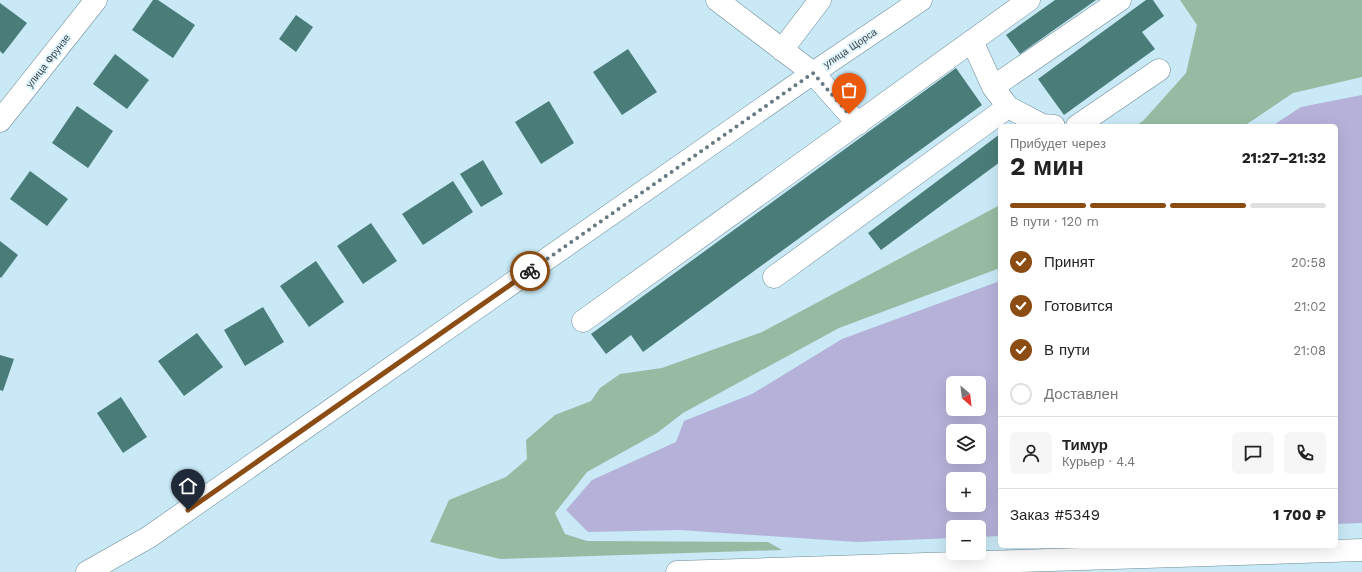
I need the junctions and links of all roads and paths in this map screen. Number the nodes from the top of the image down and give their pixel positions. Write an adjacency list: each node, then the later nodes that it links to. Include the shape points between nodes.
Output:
1 (96, 0): 13 (street, улица Фрунзе)
2 (717, 0): 8 (street)
3 (820, 0): 8 (street)
4 (921, 0): 10 (street, улица Щорса)
5 (1029, 0): 7 (street)
6 (1120, 0): 11 (street)
7 (972, 41): 11 (street); 14 (street)
8 (782, 50): 10 (street)
9 (1159, 70): 16 (street)
10 (813, 73): 14 (street); 20 (street, улица Щорса, via 149,537)
11 (993, 87): 12 (street)
12 (1008, 108): 15 (street); 17 (street)
13 (0, 121)
14 (858, 124): 18 (street)
15 (1040, 124)
16 (1081, 124)
17 (774, 277)
18 (583, 321)
19 (1362, 550): 21 (street)
20 (87, 572)
21 (677, 572)

